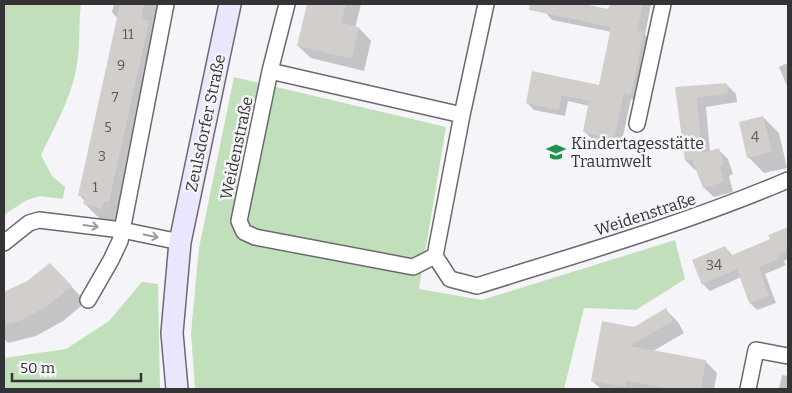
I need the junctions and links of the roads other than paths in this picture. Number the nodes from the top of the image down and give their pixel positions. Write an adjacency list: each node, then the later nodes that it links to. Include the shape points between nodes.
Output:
1 (166, 4): 10 (street)
2 (230, 4): 12 (street, Zeulsdorfer Straße)
3 (287, 4): 6 (street)
4 (486, 4): 7 (street)
5 (663, 4): 8 (street)
6 (270, 71): 7 (street); 13 (street, Weidenstraße, via 239,221 244,232 413,267)
7 (462, 115): 13 (street)
8 (637, 124)
9 (788, 180): 13 (street, Weidenstraße, via 687,220 477,286 450,279)
10 (122, 230): 11 (street, one-way to 10, via 29,223 39,220); 12 (street, one-way to 12); 14 (street, via 111,260)
11 (4, 242)
12 (180, 242): 16 (street, Zeulsdorfer Straße, via 172,333)
13 (435, 256)
14 (88, 300)
15 (788, 356): 17 (street, via 756,350)
16 (177, 389)
17 (748, 389)

